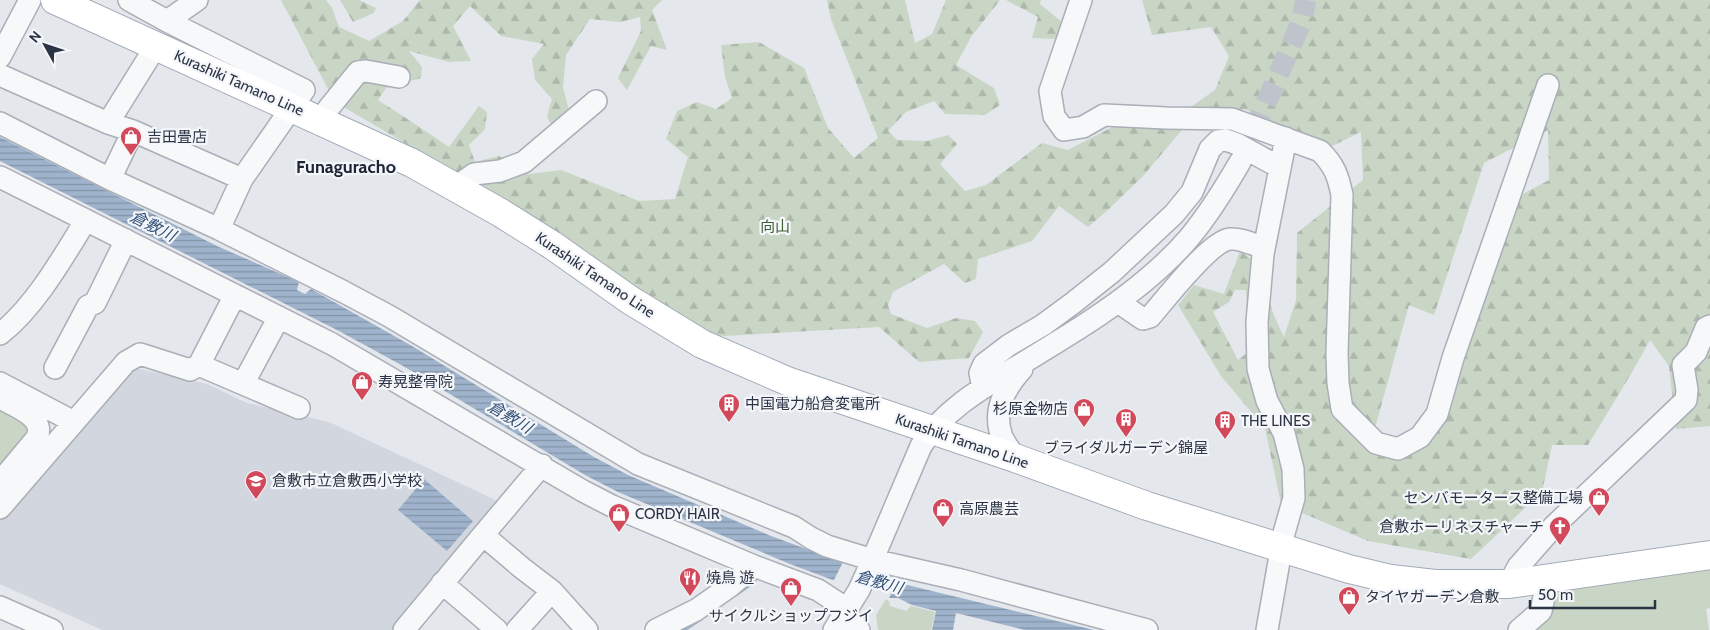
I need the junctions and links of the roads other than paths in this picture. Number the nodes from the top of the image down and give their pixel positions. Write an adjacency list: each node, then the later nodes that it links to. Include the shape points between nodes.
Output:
1 (30, 0): 8 (street)
2 (55, 0): 7 (main road, Kurashiki Tamano Line)
3 (197, 0): 6 (street)
4 (1081, 0): 18 (street, via 1050,91 1054,116 1064,130 1083,127 1104,114 1232,119)
5 (139, 2): 6 (street)
6 (167, 21): 12 (street)
7 (156, 46): 12 (main road, Kurashiki Tamano Line); 16 (street)
8 (0, 57)
9 (0, 74): 16 (street)
10 (399, 77): 14 (street, via 366,70 358,72)
11 (1548, 85): 18 (street, via 1436,414 1420,437 1398,450 1376,443 1342,409 1337,353 1342,195 1339,177 1320,151)
12 (298, 99): 14 (main road, Kurashiki Tamano Line); 22 (street)
13 (596, 101): 24 (street, via 524,162 500,171 474,174)
14 (330, 117): 24 (main road, Kurashiki Tamano Line)
15 (0, 123): 23 (street)
16 (108, 123): 17 (street)
17 (133, 131): 22 (street); 23 (street)
18 (1286, 138): 20 (street)
19 (1240, 162): 30 (street, via 1188,239 1152,275)
20 (1279, 167): 28 (street); 39 (street, via 1237,144 1218,141 1210,149 1192,192 1174,214 1112,272 1073,303 984,364 980,373)
21 (0, 177): 25 (street)
22 (242, 178): 26 (street)
23 (110, 179): 26 (street)
24 (456, 187): 43 (main road, Kurashiki Tamano Line, via 552,245 630,300 702,344 787,381)
25 (86, 220): 27 (street); 33 (street, via 49,278 20,315)
26 (219, 229): 51 (street, via 389,316 638,464 794,527 827,546)
27 (126, 240): 29 (street); 36 (street, via 95,303 88,306)
28 (1264, 248): 30 (street, via 1228,239 1219,244 1187,274 1150,317 1143,319); 49 (street, via 1257,322 1258,369 1267,401 1284,433 1293,469 1294,498)
29 (235, 295): 31 (street); 35 (street)
30 (1118, 302): 34 (street)
31 (280, 317): 38 (street); 45 (street)
32 (1710, 326): 55 (street, via 1706,328 1696,352 1683,365 1688,390 1686,400 1554,526 1518,567)
33 (0, 334)
34 (1033, 357): 39 (street); 44 (street, via 1012,379 1002,396 999,425 1002,438)
35 (199, 365): 38 (street); 42 (street, via 190,370 140,354 126,362)
36 (55, 368)
37 (0, 383): 42 (street)
38 (243, 384): 41 (street)
39 (983, 388): 43 (street)
40 (0, 398): 46 (street, via 29,414 40,430)
41 (299, 408)
42 (74, 422): 47 (street)
43 (932, 430): 44 (main road, Kurashiki Tamano Line); 51 (street, via 921,446)
44 (1015, 458): 49 (main road, Kurashiki Tamano Line, via 1147,506)
45 (542, 465): 48 (street); 52 (street, via 612,506)
46 (0, 482)
47 (0, 508)
48 (483, 535): 54 (street); 56 (street)
49 (1282, 549): 55 (main road, Kurashiki Tamano Line, via 1392,579 1435,584); 68 (street)
50 (1710, 555): 53 (main road, Kurashiki Tamano Line)
51 (871, 564): 58 (street); 67 (street, via 960,580)
52 (754, 566): 58 (street, via 818,590); 64 (street, via 696,610)
53 (1548, 578): 55 (main road, Kurashiki Tamano Line); 69 (street, via 1541,611)
54 (442, 583): 59 (street); 61 (street)
55 (1509, 584)
56 (552, 591): 62 (street); 63 (street)
57 (0, 607): 60 (street)
58 (846, 612): 65 (street); 66 (street)
59 (493, 629)
60 (52, 630)
61 (404, 630)
62 (517, 630)
63 (587, 630)
64 (656, 630)
65 (834, 630)
66 (859, 630)
67 (1147, 630)
68 (1267, 630)
69 (1519, 630)

